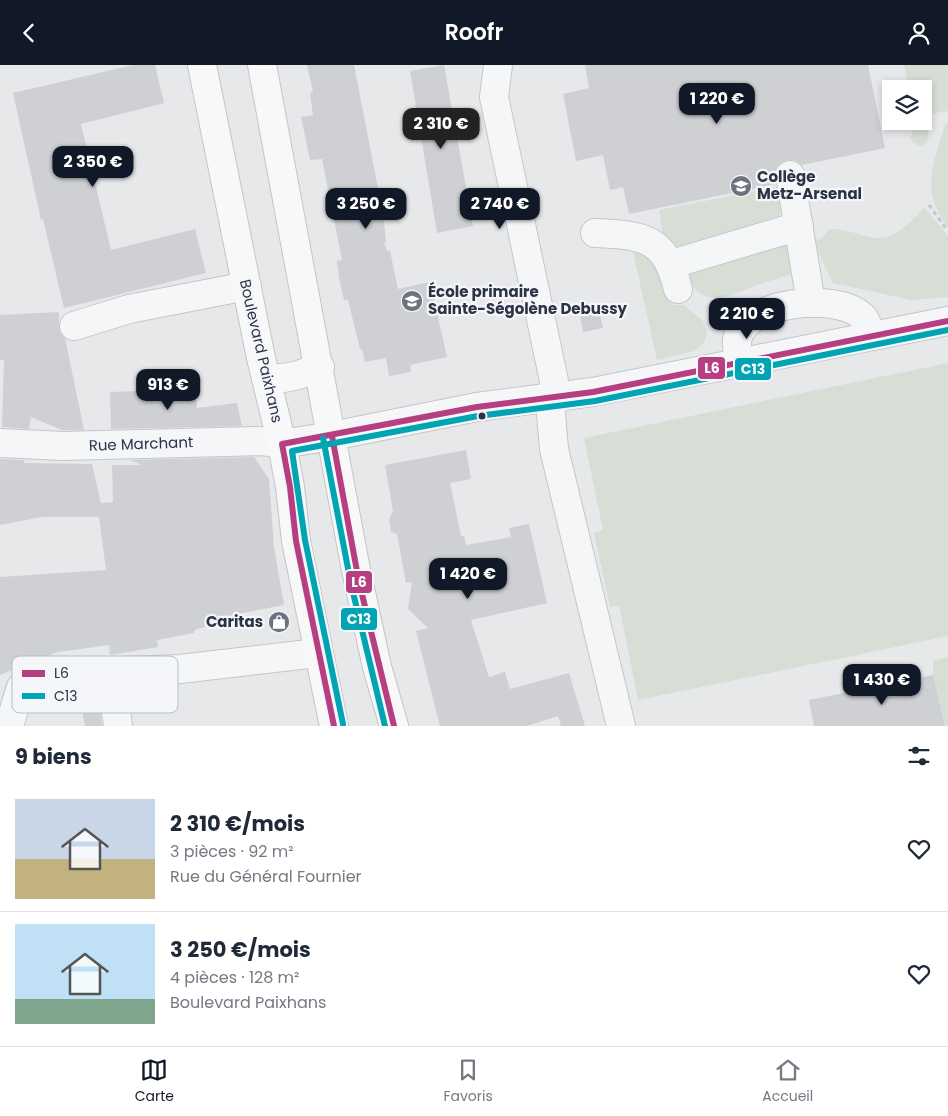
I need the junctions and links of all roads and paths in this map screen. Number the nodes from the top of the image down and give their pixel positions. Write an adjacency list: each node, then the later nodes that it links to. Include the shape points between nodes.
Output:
1 (202, 65): 9 (main road, Boulevard Paixhans)
2 (262, 65): 15 (main road)
3 (498, 65): 17 (street, via 494,97 554,381)
4 (790, 175): 6 (street)
5 (929, 205): 7 (path)
6 (799, 226): 8 (street, via 675,276 657,245 628,234); 10 (street)
7 (948, 231)
8 (595, 233)
9 (247, 286): 12 (street, via 129,309); 16 (main road, Boulevard Paixhans)
10 (811, 303): 13 (street, via 838,304 863,316); 14 (street, via 787,305 766,312 745,325 737,341)
11 (948, 321): 13 (street, Rue Marchant)
12 (74, 326)
13 (872, 336): 14 (street, Rue Marchant)
14 (740, 363): 17 (street, Rue Marchant)
15 (320, 367): 16 (main road, via 294,377); 18 (main road)
16 (266, 377): 20 (main road, Boulevard Paixhans)
17 (553, 398): 18 (street, Rue Marchant, via 477,407); 29 (street, via 554,449)
18 (332, 437): 20 (street, Rue Marchant); 28 (main road, via 355,565 377,667)
19 (0, 443): 20 (street, Rue Marchant, via 63,446 261,441)
20 (282, 444): 21 (main road, Boulevard Paixhans)
21 (317, 653): 22 (street); 27 (main road, Boulevard Paixhans)
22 (178, 669)
23 (13, 713): 25 (street)
24 (116, 713): 26 (street)
25 (9, 726)
26 (118, 726)
27 (334, 726)
28 (394, 726)
29 (621, 726)

